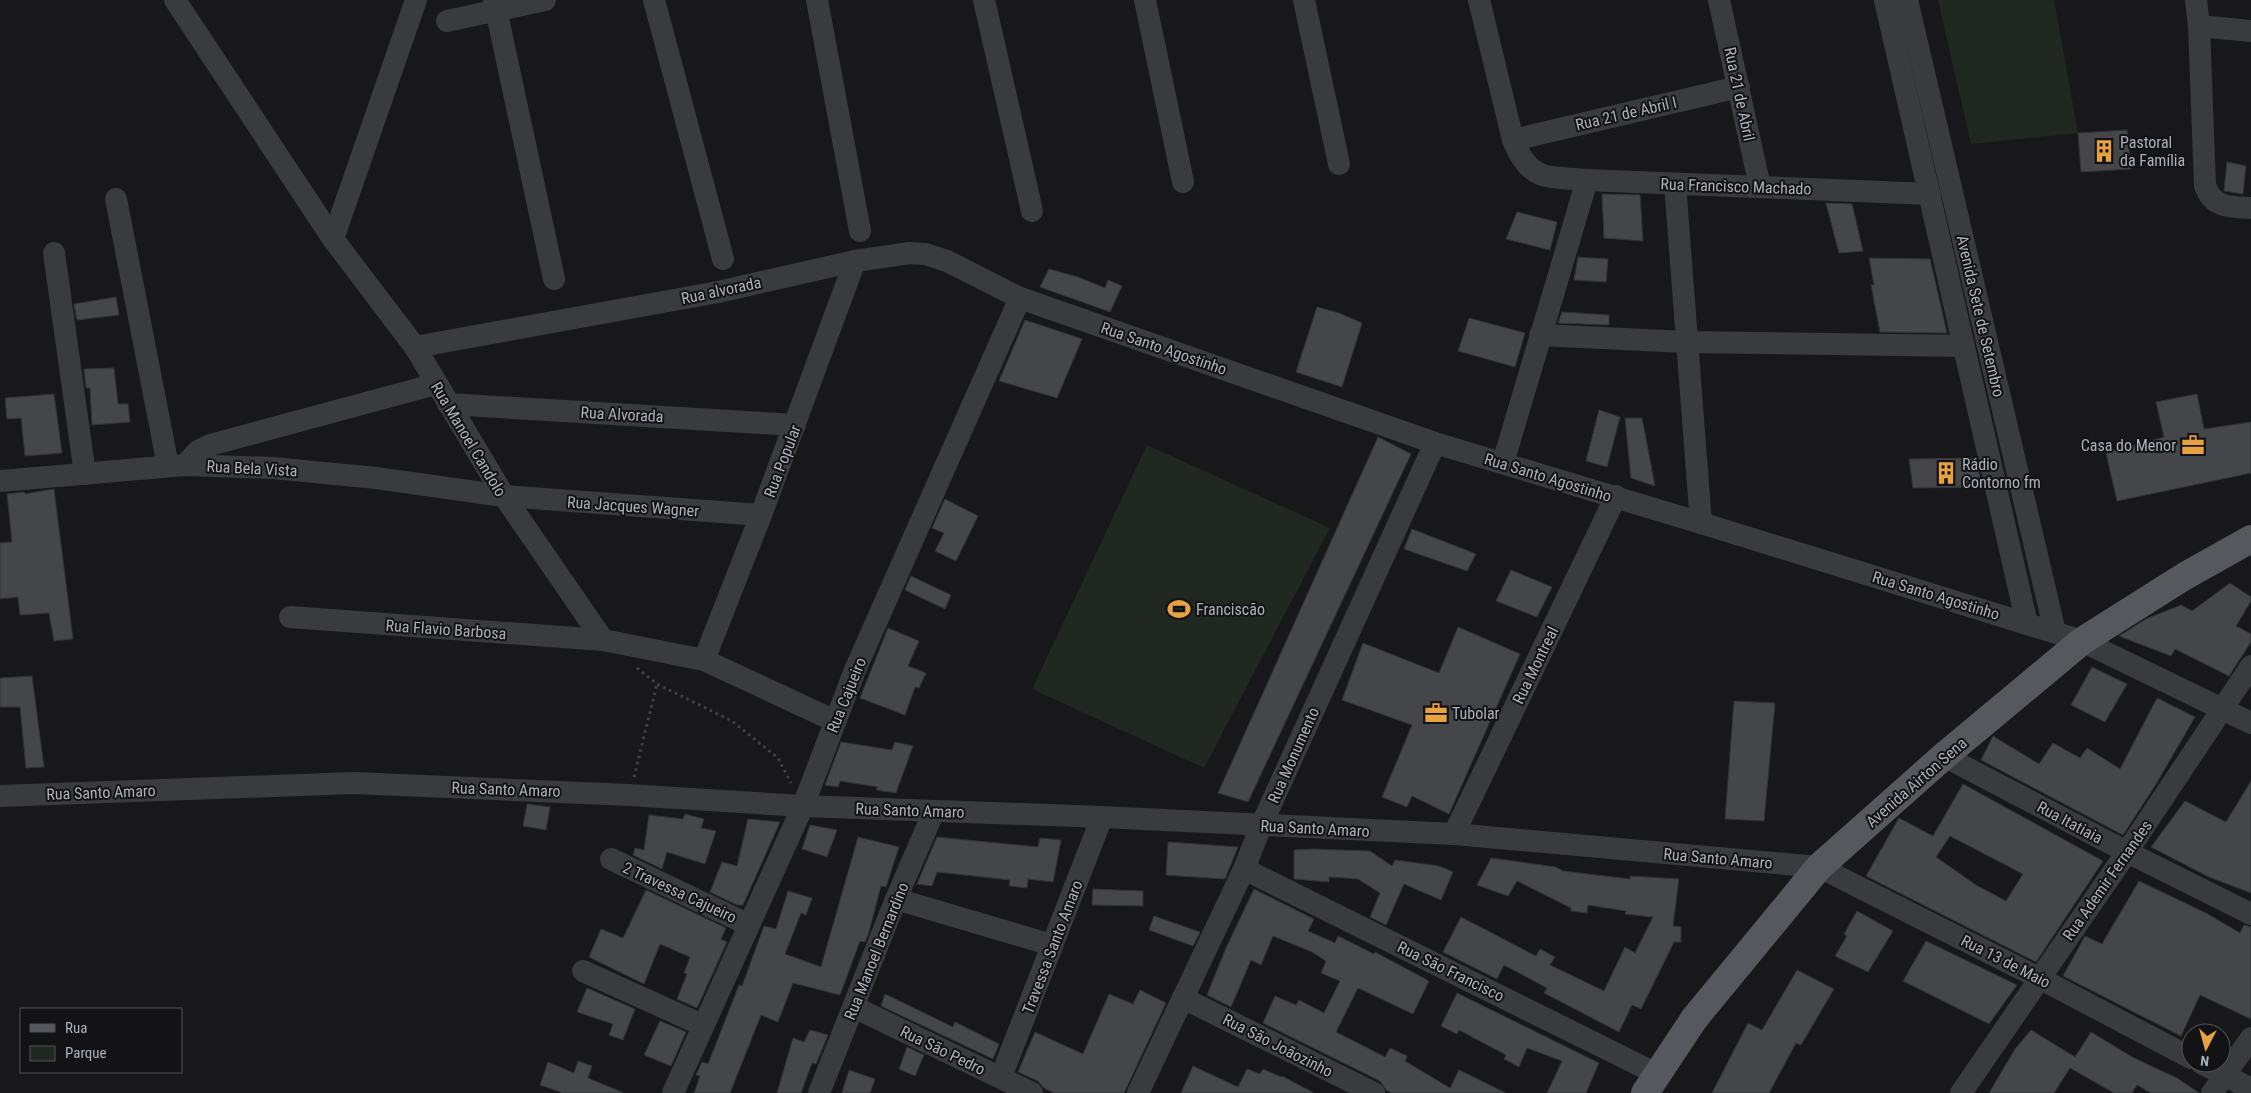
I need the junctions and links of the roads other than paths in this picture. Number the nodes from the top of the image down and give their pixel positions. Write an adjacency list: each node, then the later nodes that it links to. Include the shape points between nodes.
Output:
1 (175, 0): 30 (street, Rua Manoel Candolo)
2 (416, 0): 30 (street)
3 (545, 0): 14 (street)
4 (654, 0): 32 (street)
5 (817, 0): 29 (street)
6 (984, 0): 28 (street)
7 (1145, 0): 22 (street)
8 (1304, 0): 20 (street)
9 (1479, 0): 19 (street)
10 (1719, 0): 18 (street, Rua 21 de Abril)
11 (1885, 0): 25 (street, Avenida Sete de Setembro)
12 (1907, 0): 55 (street, Avenida Sete de Setembro)
13 (2196, 0): 16 (street)
14 (495, 6): 15 (street); 34 (street)
15 (447, 21)
16 (2199, 26): 17 (street); 27 (street, via 2204,175 2208,193 2212,200 2225,207)
17 (2251, 30)
18 (1739, 87): 19 (street, Rua 21 de Abril I); 24 (street, Rua 21 de Abril)
19 (1513, 140): 21 (street, Rua Francisco Machado, via 1529,169 1543,176)
20 (1339, 164)
21 (1587, 180): 23 (street, Rua Francisco Machado); 36 (street)
22 (1183, 182)
23 (1675, 184): 24 (street, Rua Francisco Machado); 37 (street)
24 (1760, 187): 25 (street, Rua Francisco Machado)
25 (1930, 194): 38 (street, Avenida Sete de Setembro)
26 (116, 199): 45 (street)
27 (2251, 208)
28 (1032, 211)
29 (860, 230)
30 (333, 239): 39 (street, Rua Manoel Candolo)
31 (54, 253): 46 (street)
32 (723, 259)
33 (855, 261): 35 (street, Rua alvorada, via 925,254 947,261); 39 (street, Rua alvorada, via 718,292); 42 (street, Rua Popular)
34 (554, 279)
35 (1020, 298): 43 (street, Rua Santo Agostinho); 61 (street, Rua Cajueiro, via 910,543)
36 (1540, 335): 37 (street); 44 (street)
37 (1686, 342): 38 (street); 51 (street)
38 (1964, 346): 54 (street, Avenida Sete de Setembro)
39 (415, 348): 40 (street, Rua Manoel Candolo)
40 (436, 384): 41 (street, Rua Manoel Candolo); 45 (street, via 210,445)
41 (448, 404): 42 (street, Rua Alvorada); 48 (street, Rua Manoel Candolo)
42 (796, 425): 50 (street, Rua Popular)
43 (1435, 443): 44 (street, Rua Santo Agostinho); 68 (street, Rua Monumento)
44 (1503, 463): 49 (street, Rua Santo Agostinho)
45 (177, 466): 46 (street, Rua Bela Vista); 48 (street, Rua Bela Vista, via 274,468)
46 (85, 474): 47 (street, Rua Bela Vista)
47 (0, 481)
48 (504, 496): 50 (street, Rua Jacques Wagner); 56 (street, Rua Manoel Candolo)
49 (1616, 496): 51 (street, Rua Santo Agostinho); 69 (street, Rua Montreal)
50 (761, 514): 58 (street, Rua Popular)
51 (1701, 523): 54 (street, Rua Santo Agostinho)
52 (2251, 539): 57 (main road, Avenida Airton Sena)
53 (290, 617): 56 (street, Rua Flavio Barbosa)
54 (2027, 624): 55 (street, Rua Santo Agostinho)
55 (2055, 632): 57 (street, Rua Santo Agostinho)
56 (603, 640): 58 (street, Rua Flavio Barbosa)
57 (2082, 641): 60 (street, Rua Santo Agostinho); 63 (main road, Avenida Airton Sena)
58 (704, 660): 61 (street, Rua Flavio Barbosa)
59 (2251, 666): 60 (street, Rua Ademir Fernandes)
60 (2222, 709): 62 (street, Rua Santo Agostinho); 70 (street, Rua Ademir Fernandes)
61 (836, 721): 65 (street, Rua Cajueiro)
62 (2251, 724)
63 (1944, 756): 70 (street, Rua Itatiaia); 72 (main road, Avenida Airton Sena)
64 (0, 796): 65 (street, Rua Santo Amaro, via 354,783)
65 (802, 806): 66 (street, Rua Santo Amaro); 76 (street, Rua Cajueiro)
66 (934, 810): 67 (street, Rua Santo Amaro); 74 (street, Rua Manoel Bernardino)
67 (1102, 817): 68 (street, Rua Santo Amaro); 77 (street, Travessa Santo Amaro)
68 (1261, 826): 69 (street, Rua Santo Amaro); 73 (street, Rua Monumento)
69 (1454, 834): 72 (street, Rua Santo Amaro)
70 (2127, 852): 75 (street, Rua Itatiaia); 79 (street, Rua Ademir Fernandes)
71 (611, 859): 76 (street, 2 Travessa Cajueiro)
72 (1819, 867): 79 (street, Rua 13 de Maio); 87 (main road, Avenida Airton Sena, via 1694,1019)
73 (1244, 869): 80 (street, Rua Monumento); 87 (street, Rua São Francisco)
74 (896, 899): 77 (street); 81 (street, Rua Manoel Bernardino)
75 (2251, 914)
76 (749, 925): 82 (street, Rua Cajueiro)
77 (1052, 946): 86 (street, Travessa Santo Amaro)
78 (583, 971): 82 (street)
79 (2039, 978): 84 (street, Rua 13 de Maio); 95 (street, Rua Ademir Fernandes)
80 (1183, 998): 93 (street, Rua Monumento); 94 (street, Rua São Joãozinho)
81 (854, 1007): 86 (street, Rua São Pedro); 91 (street, Rua Manoel Bernardino)
82 (702, 1025): 90 (street, Rua Cajueiro)
83 (2251, 1038): 88 (street)
84 (2181, 1053)
85 (2210, 1073): 88 (street)
86 (1001, 1077): 92 (street, Rua São Pedro)
87 (1651, 1083)
88 (2219, 1084): 89 (street)
89 (2251, 1089)
90 (673, 1093)
91 (819, 1093)
92 (1032, 1093)
93 (1138, 1093)
94 (1374, 1093)
95 (1961, 1093)

